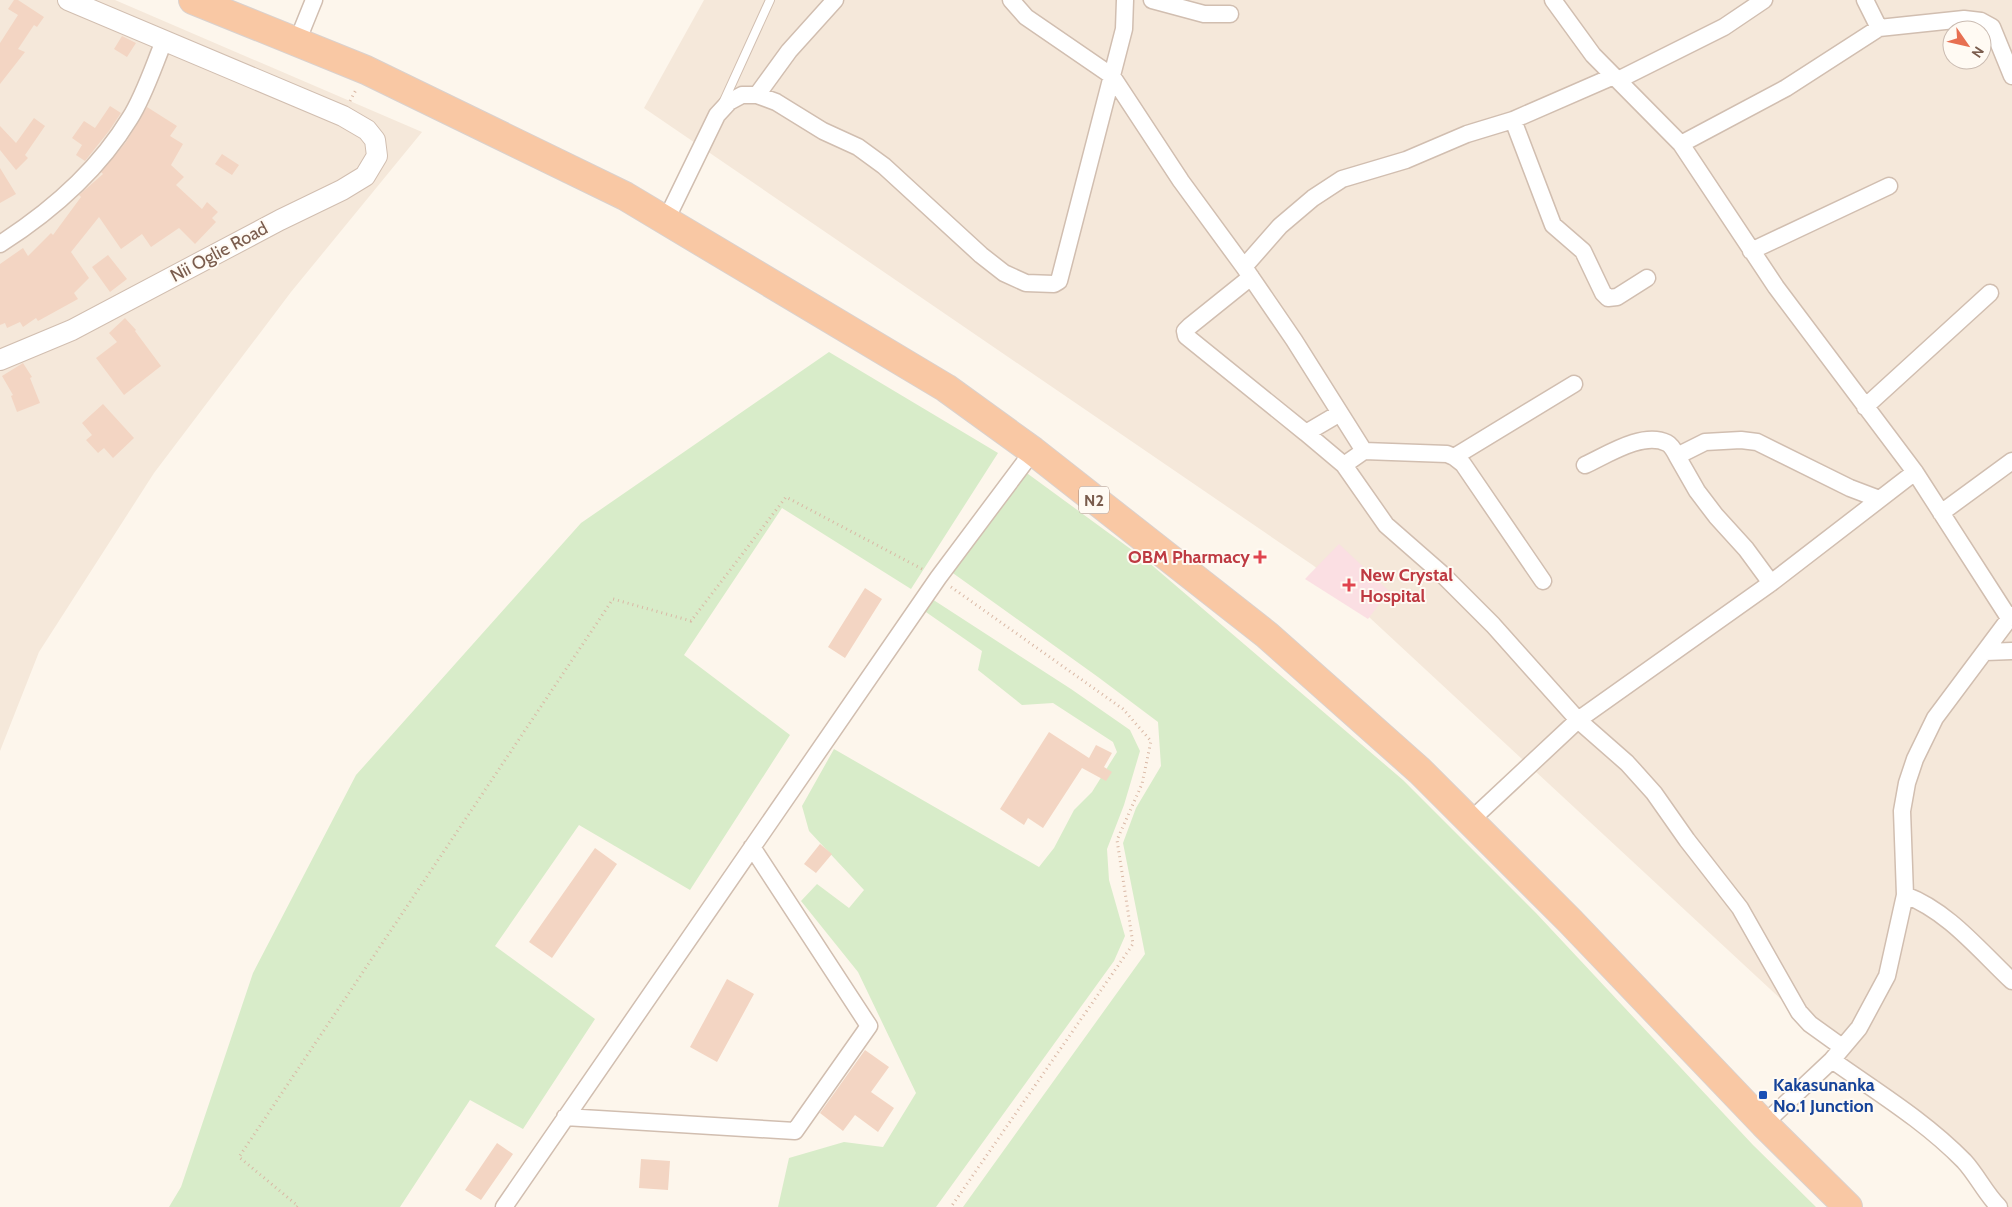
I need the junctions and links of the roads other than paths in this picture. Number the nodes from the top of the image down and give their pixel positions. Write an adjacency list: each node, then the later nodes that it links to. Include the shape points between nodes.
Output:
1 (68, 0): 14 (street, Nii Oglie Road)
2 (193, 0): 15 (highway, N2)
3 (314, 0): 15 (street)
4 (770, 0): 20 (lane)
5 (835, 0): 19 (street, via 789,51)
6 (1012, 0): 16 (street, via 1026,17)
7 (1125, 0): 16 (street, via 1124,29)
8 (1152, 0): 12 (street, via 1204,14)
9 (1553, 0): 18 (street, via 1593,55)
10 (1764, 0): 18 (street, via 1724,27)
11 (1865, 0): 13 (street)
12 (1230, 14)
13 (1879, 28): 17 (street, via 1964,19 1980,21 1992,28); 22 (street, via 1786,88)
14 (164, 41): 25 (street, via 131,117 109,149 80,181); 30 (street, Nii Oglie Road, via 343,116 367,130 375,140 377,156 365,176 342,190 72,330)
15 (297, 42): 24 (highway, N2, via 366,70 625,196)
16 (1112, 76): 19 (street, via 1059,281 1054,284 1026,284 1004,273 884,166 858,147 823,131 776,102); 27 (street)
17 (2012, 76)
18 (1616, 78): 21 (street); 22 (street)
19 (756, 95): 20 (street, via 742,95 729,102)
20 (717, 115): 24 (street)
21 (1513, 120): 27 (street, via 1467,134 1406,160 1342,179 1280,226); 28 (street, via 1553,225 1583,251 1603,293 1608,298 1618,297)
22 (1681, 144): 26 (street)
23 (1889, 186): 26 (street)
24 (666, 220): 35 (highway, N2, via 946,388)
25 (0, 244)
26 (1752, 250): 32 (street)
27 (1248, 272): 33 (street); 34 (street, via 1190,326 1186,336)
28 (1647, 278)
29 (1990, 293): 32 (street)
30 (0, 360)
31 (1574, 384): 38 (street)
32 (1865, 407): 42 (street)
33 (1340, 414): 34 (street); 36 (street)
34 (1306, 433): 40 (street)
35 (1032, 451): 51 (highway, N2, via 1267,635 1420,771); 52 (street, via 938,578)
36 (1364, 451): 38 (street, via 1447,454); 40 (street)
37 (1677, 456): 41 (street, via 1669,444 1652,439 1638,441); 43 (street, via 1705,442 1757,442); 46 (street, via 1697,491)
38 (1454, 457): 45 (street, via 1463,464)
39 (2012, 461): 44 (street)
40 (1344, 465): 50 (street, via 1386,525 1493,625)
41 (1585, 465)
42 (1915, 472): 43 (street); 44 (street)
43 (1879, 499): 46 (street)
44 (1941, 513): 47 (street)
45 (1543, 581)
46 (1771, 583): 50 (street)
47 (2011, 617): 49 (street)
48 (2012, 651): 49 (street)
49 (1985, 652): 53 (street, via 1935,718 1906,783 1902,811)
50 (1578, 720): 51 (street); 55 (street, via 1654,793 1740,908 1799,1012)
51 (1470, 821): 58 (highway, N2)
52 (752, 847): 57 (street); 57 (street, via 869,1026 795,1131)
53 (1905, 895): 54 (street, via 1942,914); 55 (street, via 1887,976 1859,1028)
54 (2012, 981)
55 (1842, 1047): 56 (street)
56 (1832, 1060): 58 (street); 61 (street, via 1942,1140 1965,1162)
57 (565, 1117): 59 (street)
58 (1764, 1124): 60 (highway, N2)
59 (504, 1207)
60 (1848, 1207)
61 (1999, 1207)

